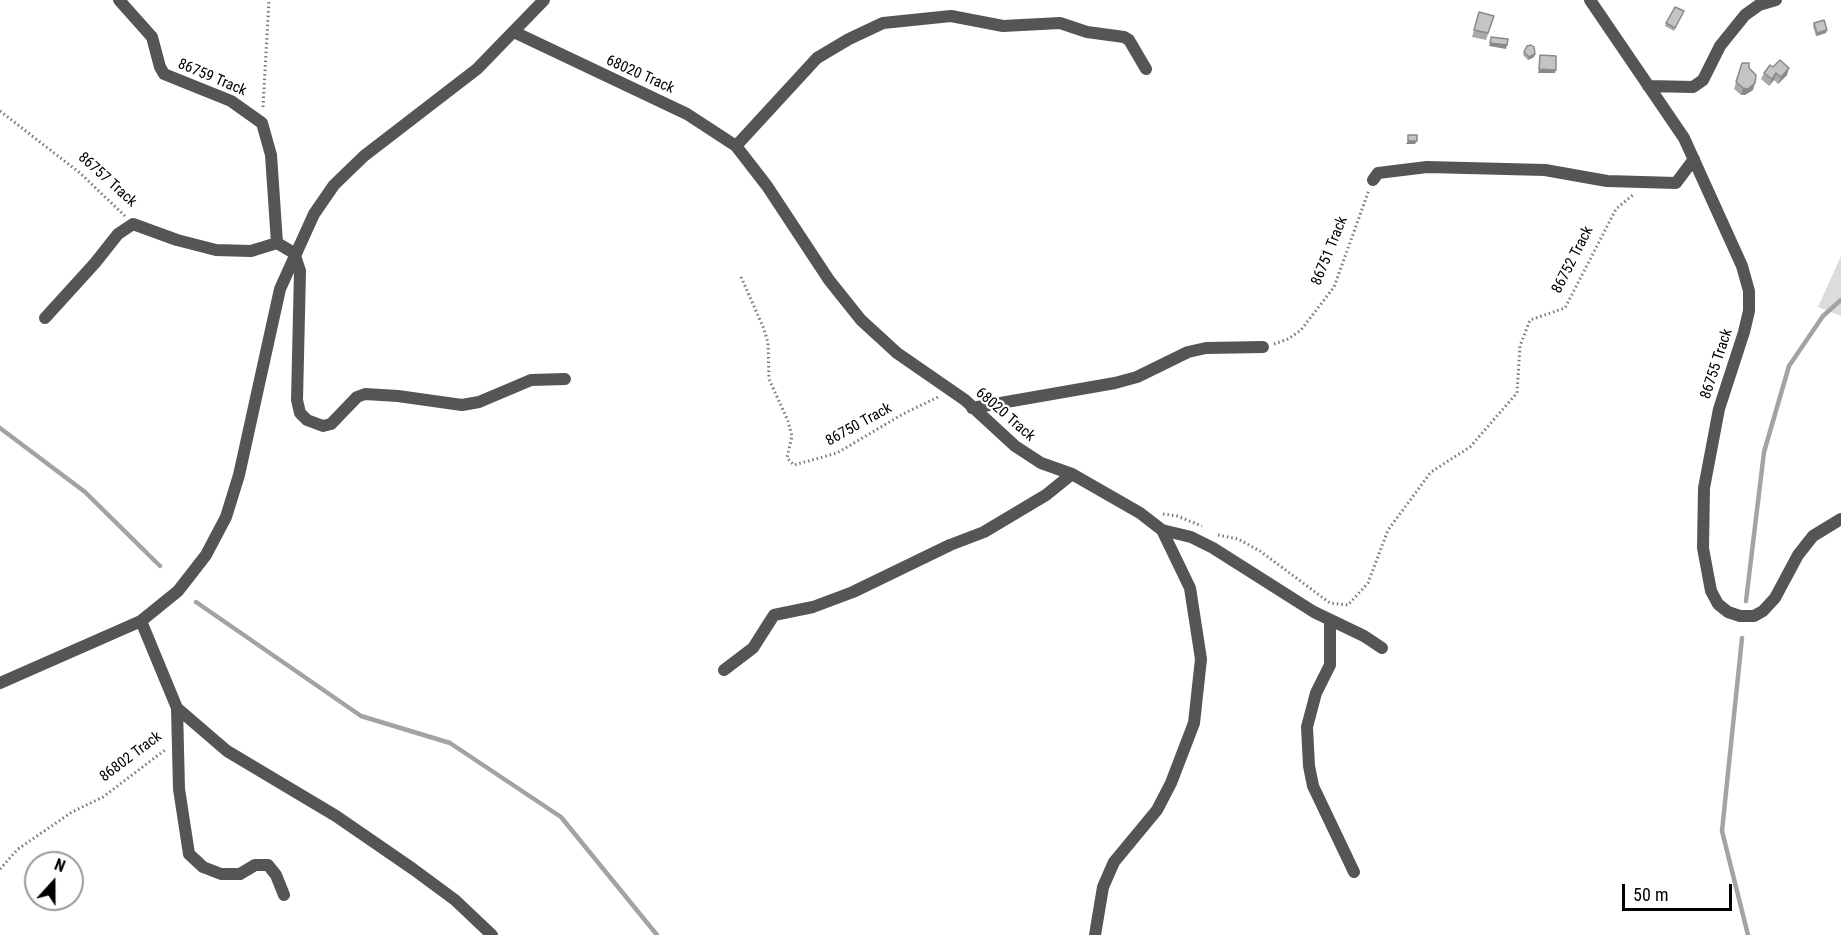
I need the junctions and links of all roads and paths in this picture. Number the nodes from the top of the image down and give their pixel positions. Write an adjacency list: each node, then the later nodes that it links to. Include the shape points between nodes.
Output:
1 (118, 0): 10 (street, 86759 Track, via 152,37 164,74 231,101)
2 (269, 0): 10 (path)
3 (544, 0): 6 (street)
4 (1590, 0): 8 (street, 86755 Track)
5 (1776, 0): 8 (street, via 1745,15 1720,46 1703,80 1693,87)
6 (514, 33): 11 (street, 68020 Track, via 687,114); 17 (street, via 477,69 364,156 334,185)
7 (1146, 69): 11 (street, via 1130,40 1060,23 1003,27 951,16 883,23 817,58)
8 (1648, 86): 12 (street, 86755 Track)
9 (0, 111): 15 (path, 86757 Track, via 80,173)
10 (262, 123): 16 (street, via 271,155)
11 (736, 146): 22 (street, 68020 Track, via 861,320 897,353)
12 (1694, 159): 14 (street, via 1676,183); 26 (street, 86755 Track, via 1742,266 1749,291 1749,311 1719,409 1704,488 1703,548 1711,591 1719,604 1740,616 1763,611 1814,536)
13 (1373, 180): 14 (street, via 1378,173 1427,167 1545,170); 20 (path, 86751 Track, via 1334,286 1325,300 1302,330)
14 (1642, 184): 29 (path, 86752 Track, via 1616,209 1565,308 1530,320 1520,346 1517,393 1470,447 1431,472 1388,530 1368,583 1348,605 1330,603 1260,552 1238,539)
15 (133, 224): 16 (street, 86757 Track, via 216,250 251,251); 19 (street, via 118,234)
16 (277, 243): 17 (street)
17 (294, 253): 21 (street, via 300,271 301,297 297,400 300,413 315,425 331,424 365,394 462,405 531,380); 31 (street, via 274,310 239,475 226,517 206,555 178,591)
18 (741, 277): 22 (path, 86750 Track, via 764,328 769,379 788,421 792,436 787,458 794,465 837,453)
19 (45, 318)
20 (1263, 347): 23 (street, via 1206,348 1126,380)
21 (565, 380)
22 (952, 390): 23 (street, 68020 Track)
23 (972, 408): 24 (street, 68020 Track, via 1015,446 1041,463)
24 (1072, 474): 25 (street, 68020 Track); 33 (street, via 1046,495 984,532 853,592 813,607 774,615 753,648)
25 (1140, 513): 27 (path, via 1177,516); 28 (street, 68020 Track)
26 (1841, 519)
27 (1207, 529)
28 (1162, 530): 30 (street, via 1191,537 1213,548); 41 (street, 68020 Track, via 1190,588 1201,659 1194,723 1156,810 1114,862 1103,887)
29 (1216, 534)
30 (1330, 620): 32 (street); 38 (street, via 1329,665 1316,693 1307,728 1309,766 1313,786)
31 (141, 621): 34 (street); 35 (street, 86802 Track)
32 (1382, 648)
33 (724, 669)
34 (0, 683)
35 (177, 708): 36 (street, 86802 Track); 40 (street, via 227,751 336,816 413,869 455,900)
36 (177, 741): 37 (path, 86802 Track, via 103,797 72,812 18,849); 39 (street, via 181,816 189,854 203,867 221,874 240,874 255,865 268,865)
37 (0, 869)
38 (1354, 872)
39 (284, 895)
40 (492, 935)
41 (1095, 935)

